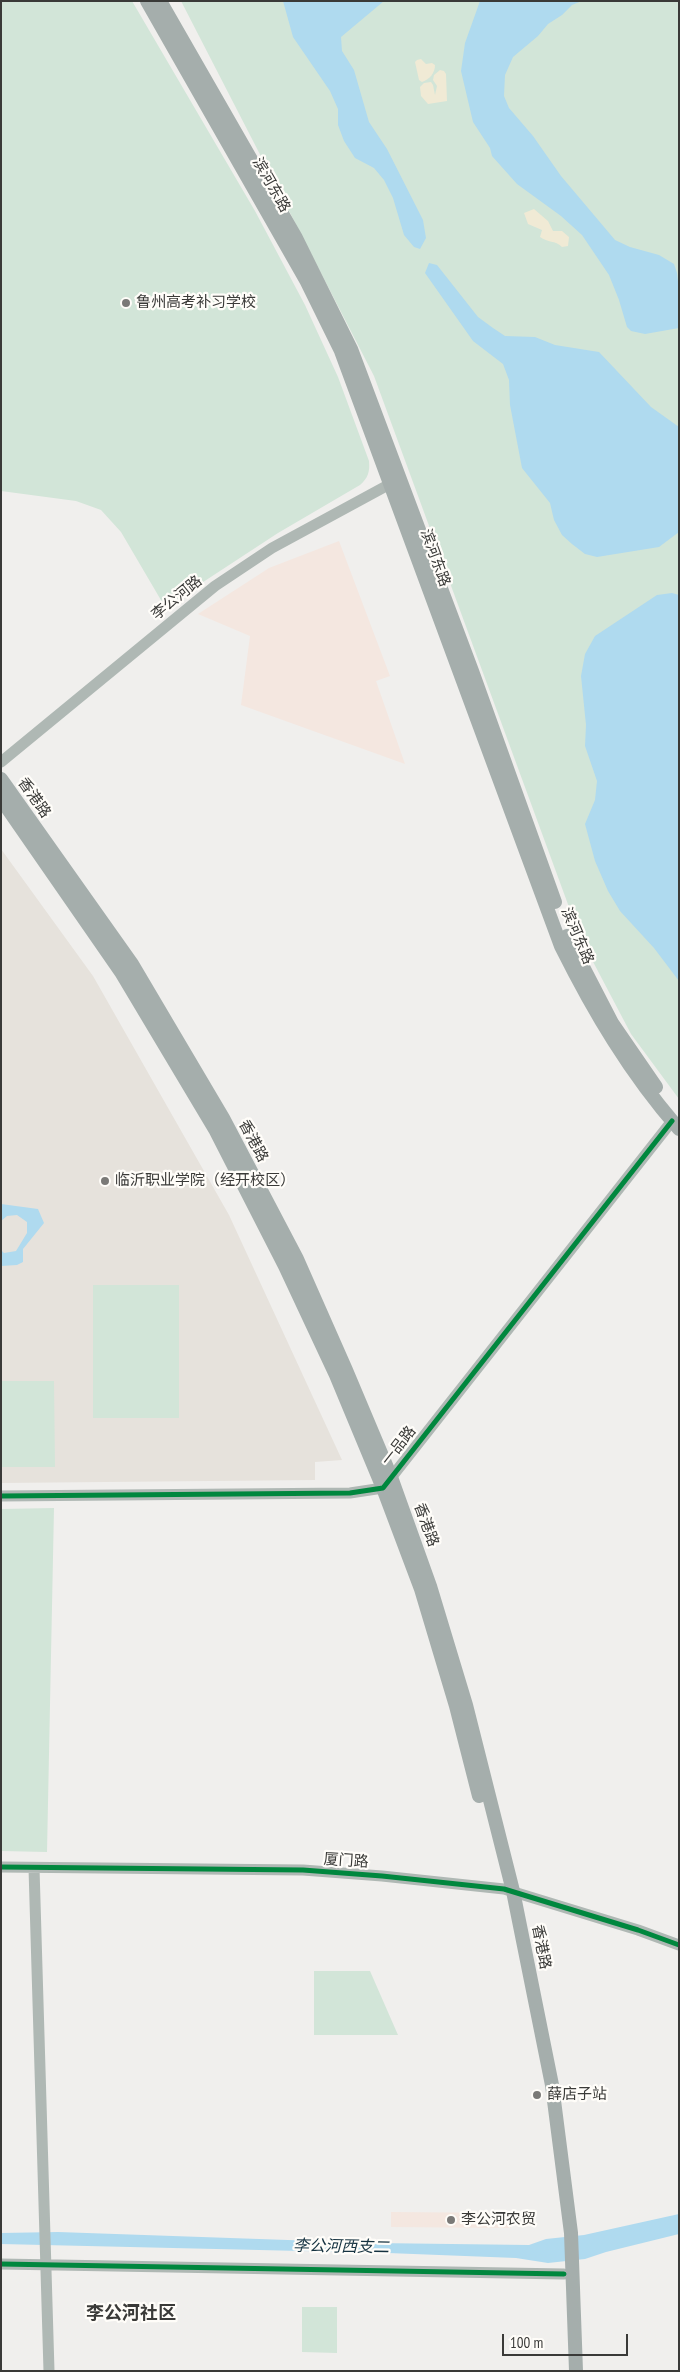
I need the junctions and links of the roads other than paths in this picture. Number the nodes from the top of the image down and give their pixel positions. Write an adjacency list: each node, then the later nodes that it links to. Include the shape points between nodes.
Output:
1 (147, 1): 3 (main road, 滨河东路, via 311,289 342,351)
2 (160, 1): 7 (main road, 滨河东路, via 296,238 351,349 569,941 612,1023)
3 (390, 484): 4 (street, 李公河路, via 272,548 216,586); 7 (main road, 滨河东路, via 561,946 603,1027 637,1078)
4 (1, 762)
5 (1, 779): 8 (main road, 香港路, via 132,964 223,1118 297,1259 346,1370)
6 (1, 799): 8 (main road, 香港路, via 121,972 212,1124 285,1266)
7 (676, 1122): 8 (street, 一品路)
8 (387, 1482): 9 (street, 一品路, via 350,1493); 12 (main road, 香港路)
9 (1, 1496)
10 (1, 1867): 11 (street, 厦门路)
11 (34, 1868): 12 (street, 厦门路, via 303,1870); 15 (street)
12 (509, 1890): 13 (street, 厦门路); 16 (main road, 香港路, via 567,2233)
13 (679, 1946)
14 (1, 2264): 15 (street)
15 (46, 2264): 16 (street); 17 (street)
16 (567, 2267): 18 (main road, 香港路); 19 (main road, 香港路)
17 (49, 2371)
18 (567, 2371)
19 (576, 2371)

